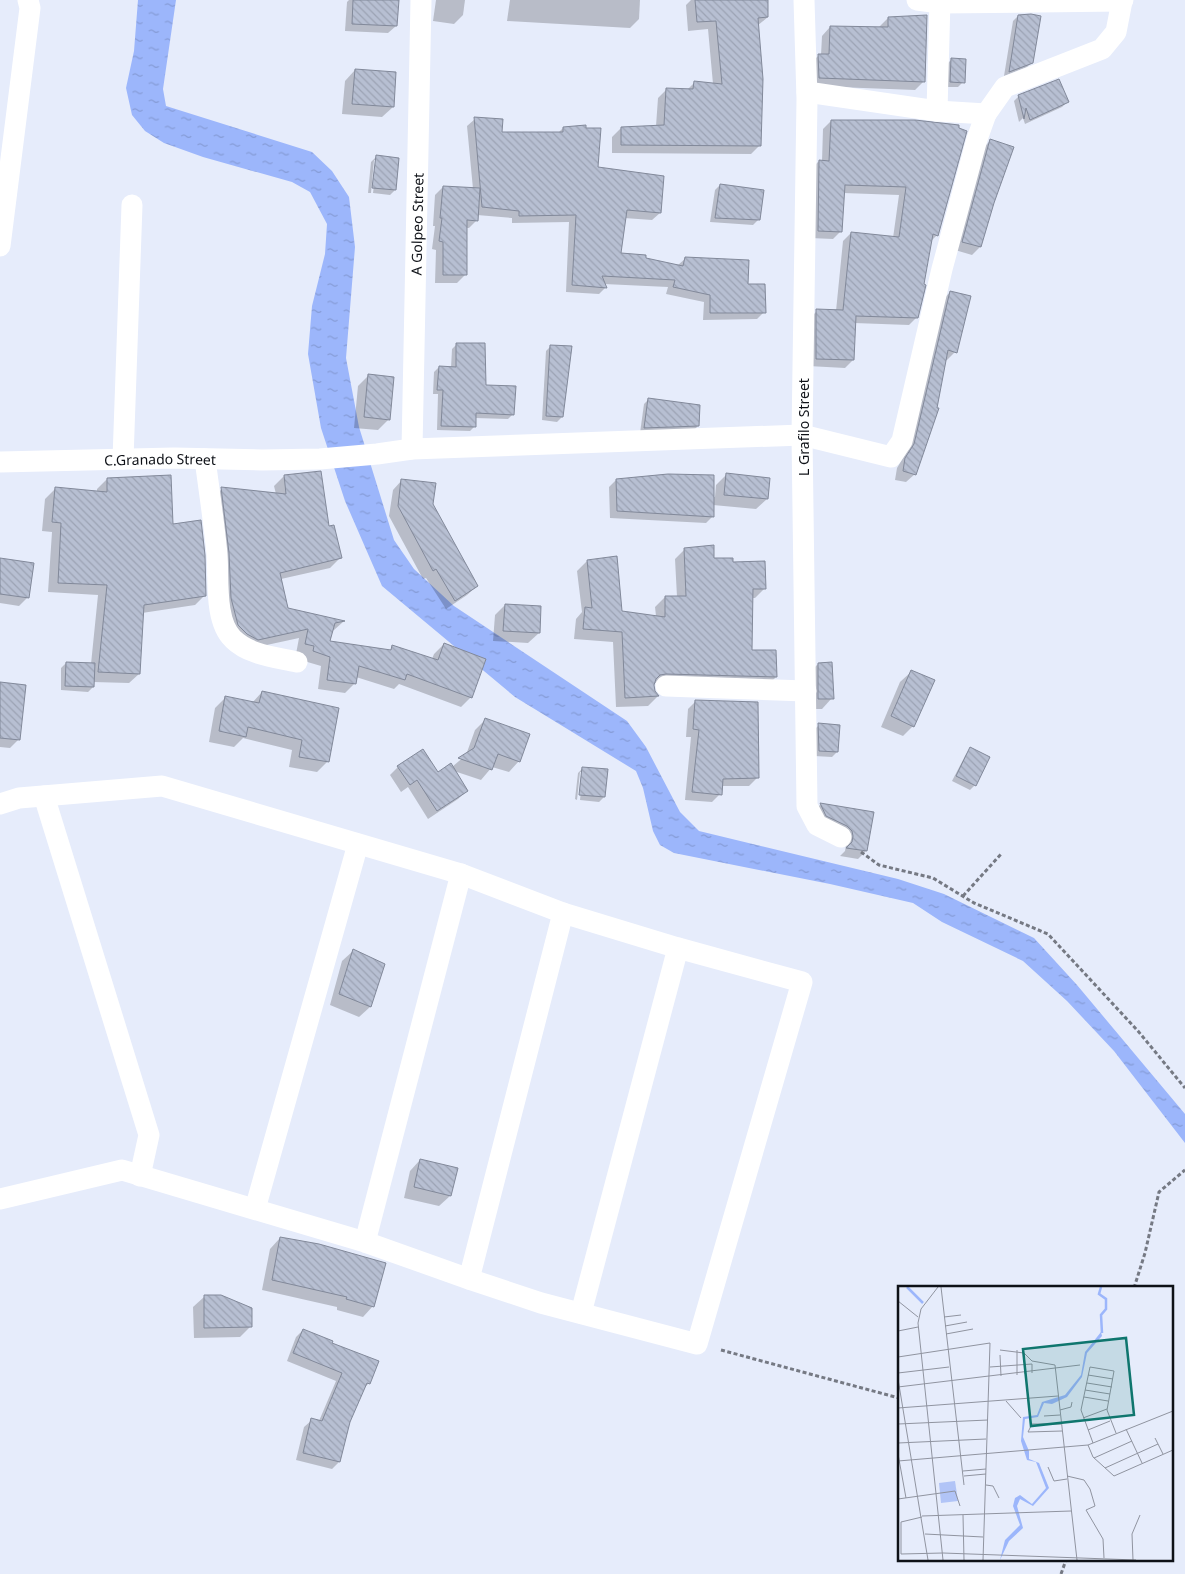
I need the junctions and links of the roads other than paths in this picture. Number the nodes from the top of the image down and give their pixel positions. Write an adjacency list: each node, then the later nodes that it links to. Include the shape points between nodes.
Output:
1 (28, 0): 11 (street, via 30,8)
2 (421, 0): 13 (street, A Golpeo Street)
3 (804, 0): 7 (street, L Grafilo Street)
4 (917, 0): 5 (street)
5 (940, 1): 6 (street); 8 (street)
6 (1123, 1): 9 (street, via 1116,32 1102,49 1005,87)
7 (807, 92): 8 (street); 12 (street, L Grafilo Street)
8 (937, 111): 9 (street)
9 (986, 114): 12 (street, C.Granado Street, via 942,269 902,441 891,457)
10 (132, 205): 14 (street)
11 (0, 246)
12 (802, 435): 13 (street, C.Granado Street); 19 (street, L Grafilo Street)
13 (412, 448): 15 (street, C.Granado Street, via 320,460)
14 (123, 459): 15 (street, C.Granado Street); 16 (street, C.Granado Street)
15 (205, 459): 17 (street, via 217,554 218,599 224,626 242,647)
16 (0, 462)
17 (297, 662)
18 (666, 686): 19 (street)
19 (806, 691): 22 (street, L Grafilo Street, via 807,806 817,825)
20 (44, 796): 21 (street, via 19,798); 23 (street, via 162,786); 27 (street, via 149,1135)
21 (0, 804)
22 (841, 837)
23 (358, 844): 24 (street); 29 (street)
24 (462, 874): 25 (street); 30 (street)
25 (563, 913): 26 (street); 31 (street)
26 (678, 948): 32 (street); 32 (street, via 802,982 697,1344)
27 (140, 1176): 28 (street, via 122,1170); 29 (street)
28 (0, 1199)
29 (255, 1210): 30 (street)
30 (365, 1242): 31 (street)
31 (469, 1279): 32 (street)
32 (581, 1313)

